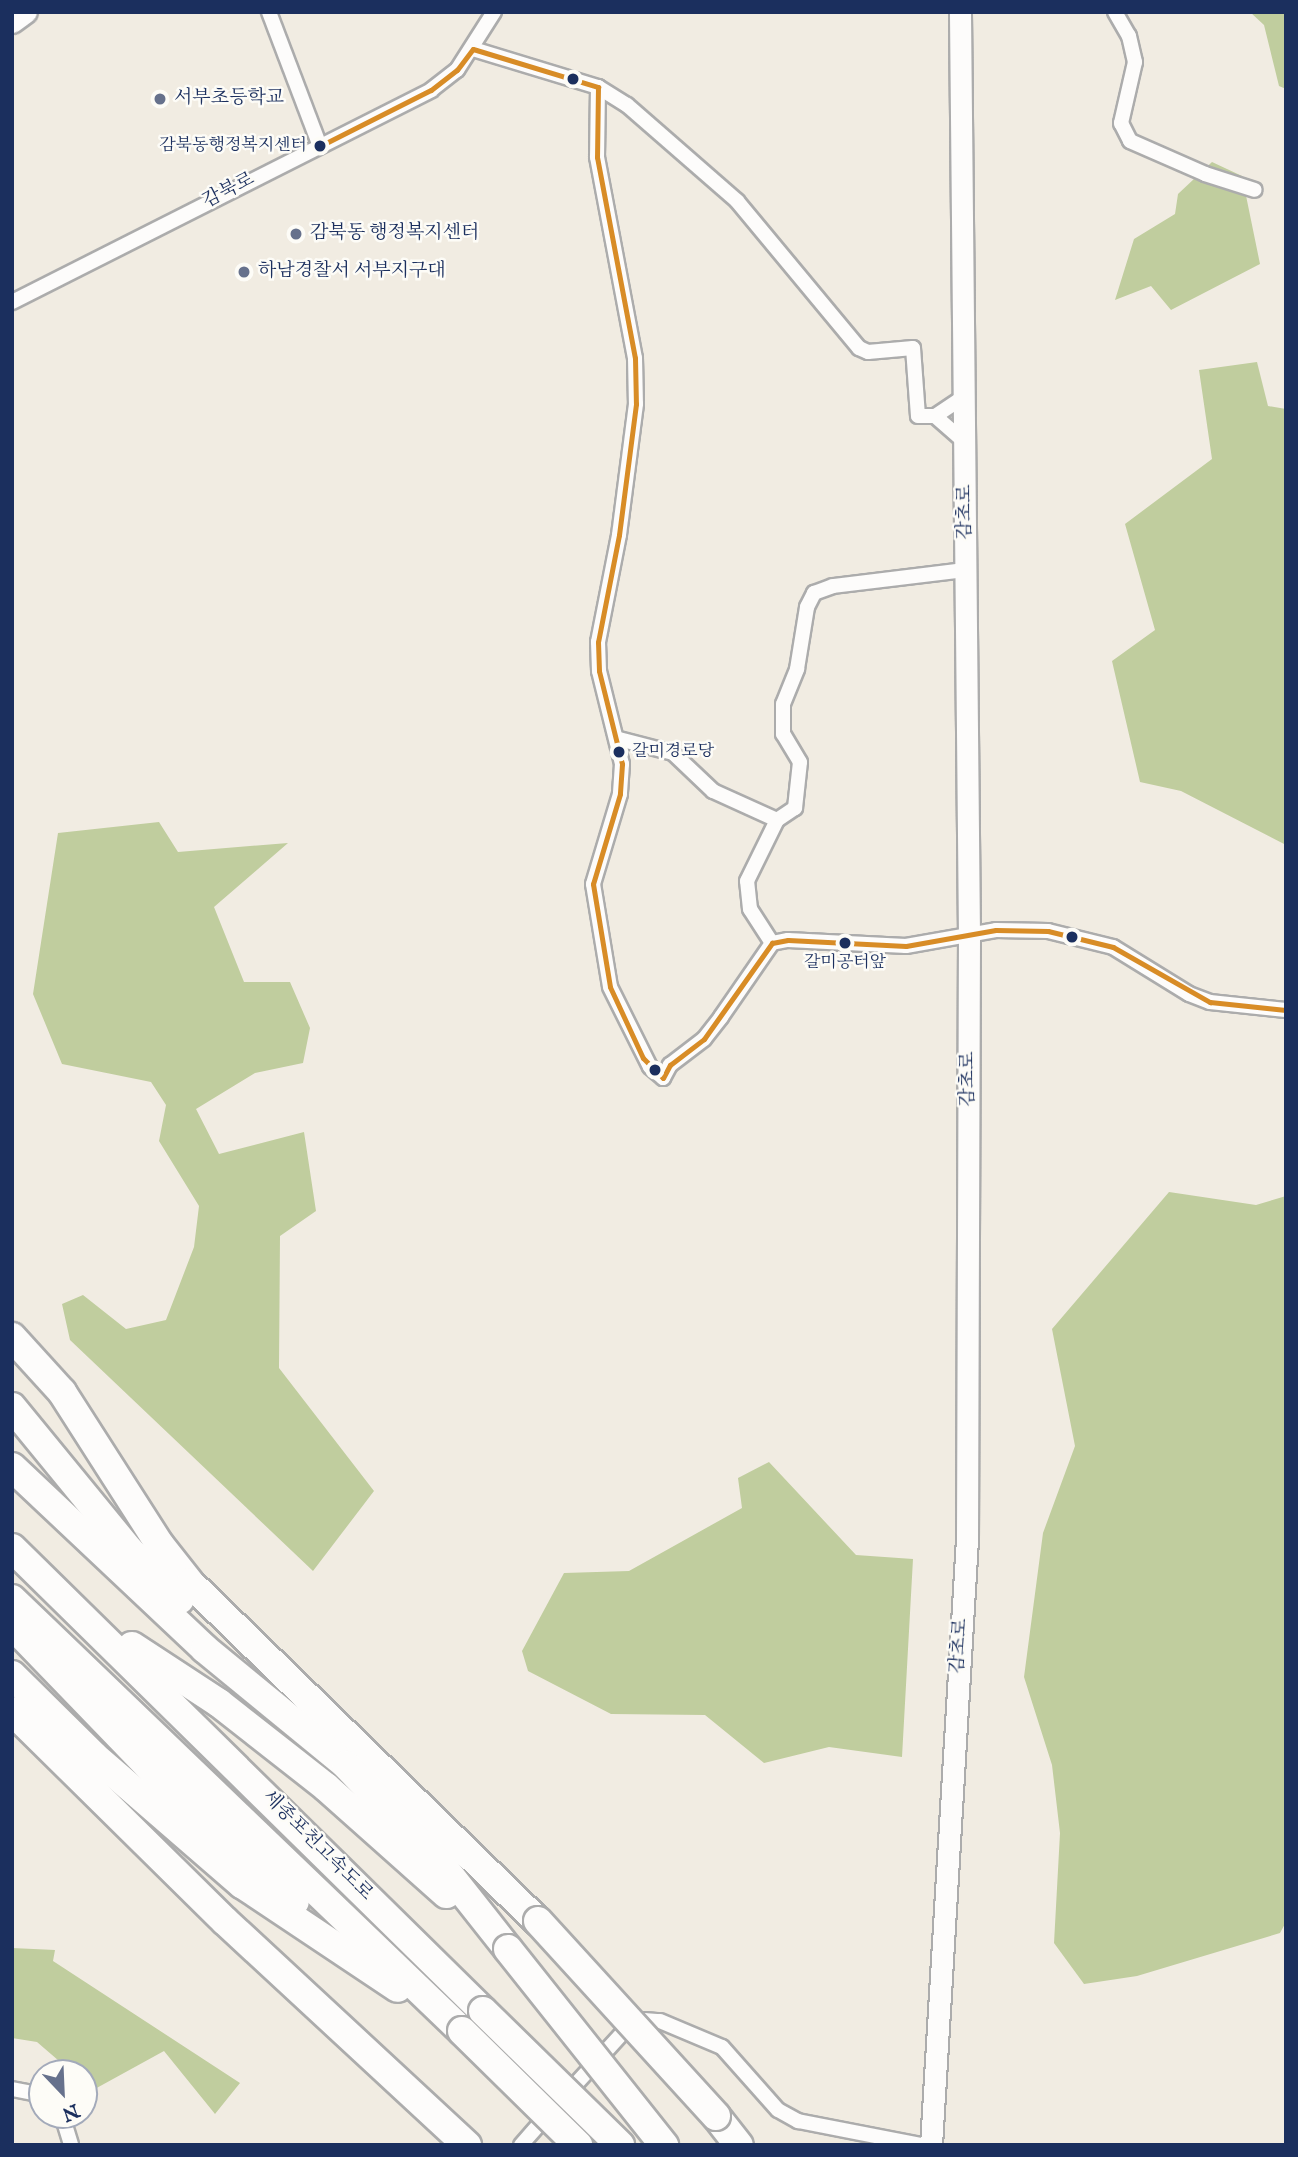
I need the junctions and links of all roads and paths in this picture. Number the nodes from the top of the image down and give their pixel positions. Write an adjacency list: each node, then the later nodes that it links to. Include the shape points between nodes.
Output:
1 (26, 12): 6 (main road)
2 (269, 12): 9 (street)
3 (495, 12): 7 (street, 감북로)
4 (960, 12): 12 (main road, 감초로)
5 (1115, 12): 10 (street, via 1129,36 1135,62 1121,123 1130,141)
6 (12, 22)
7 (473, 49): 8 (street); 9 (street, 감북로, via 457,70 430,90)
8 (598, 87): 13 (street, via 627,105 737,201 859,348 867,352 913,348 918,416); 16 (street, via 597,157 635,358 636,404 619,535 598,642 599,671)
9 (320, 146): 11 (street, 감북로)
10 (1255, 190)
11 (12, 302)
12 (965, 396): 13 (street); 14 (main road, 감초로)
13 (934, 416): 14 (street)
14 (965, 443): 15 (main road, 감초로)
15 (966, 570): 17 (street, via 833,586 814,593 807,607 797,669 783,704 783,734 800,762 800,784 795,808); 18 (main road, 감초로)
16 (619, 739): 17 (street, via 673,752 713,791); 19 (street, via 620,794 596,866 594,894 610,987 650,1067 663,1078 670,1065 704,1039)
17 (777, 820): 19 (street, via 747,881 750,909)
18 (969, 935): 19 (street, via 906,946 842,940); 20 (street, via 1048,930 1091,940 1113,947 1210,1002); 43 (main road, 감초로, via 967,1539)
19 (772, 943)
20 (1286, 1010)
21 (12, 1337): 31 (highway, via 75,1411 160,1545 190,1583)
22 (12, 1407): 31 (highway, via 129,1550)
23 (12, 1467): 32 (highway, via 205,1649 346,1765 444,1868)
24 (12, 1548): 26 (highway, 세종포천고속도로)
25 (12, 1599): 34 (highway, 세종포천고속도로)
26 (78, 1612): 32 (highway, via 219,1703 326,1787); 39 (highway, 세종포천고속도로, bridge)
27 (12, 1625): 33 (highway, via 155,1773)
28 (12, 1675): 33 (highway, via 180,1833 243,1884)
29 (12, 1711): 35 (highway)
30 (12, 1735): 35 (highway, via 305,2005)
31 (474, 1858): 41 (highway, bridge, via 538,1921)
32 (508, 1949): 40 (highway, bridge)
33 (361, 1964): 34 (highway)
34 (462, 2031): 38 (highway, 세종포천고속도로, bridge)
35 (399, 2083): 36 (highway)
36 (467, 2145)
37 (521, 2145): 42 (street, via 628,2027 644,2020 660,2021 722,2047 778,2110 798,2121)
38 (578, 2145)
39 (620, 2145)
40 (664, 2145)
41 (738, 2145)
42 (922, 2145)
43 (931, 2145)

